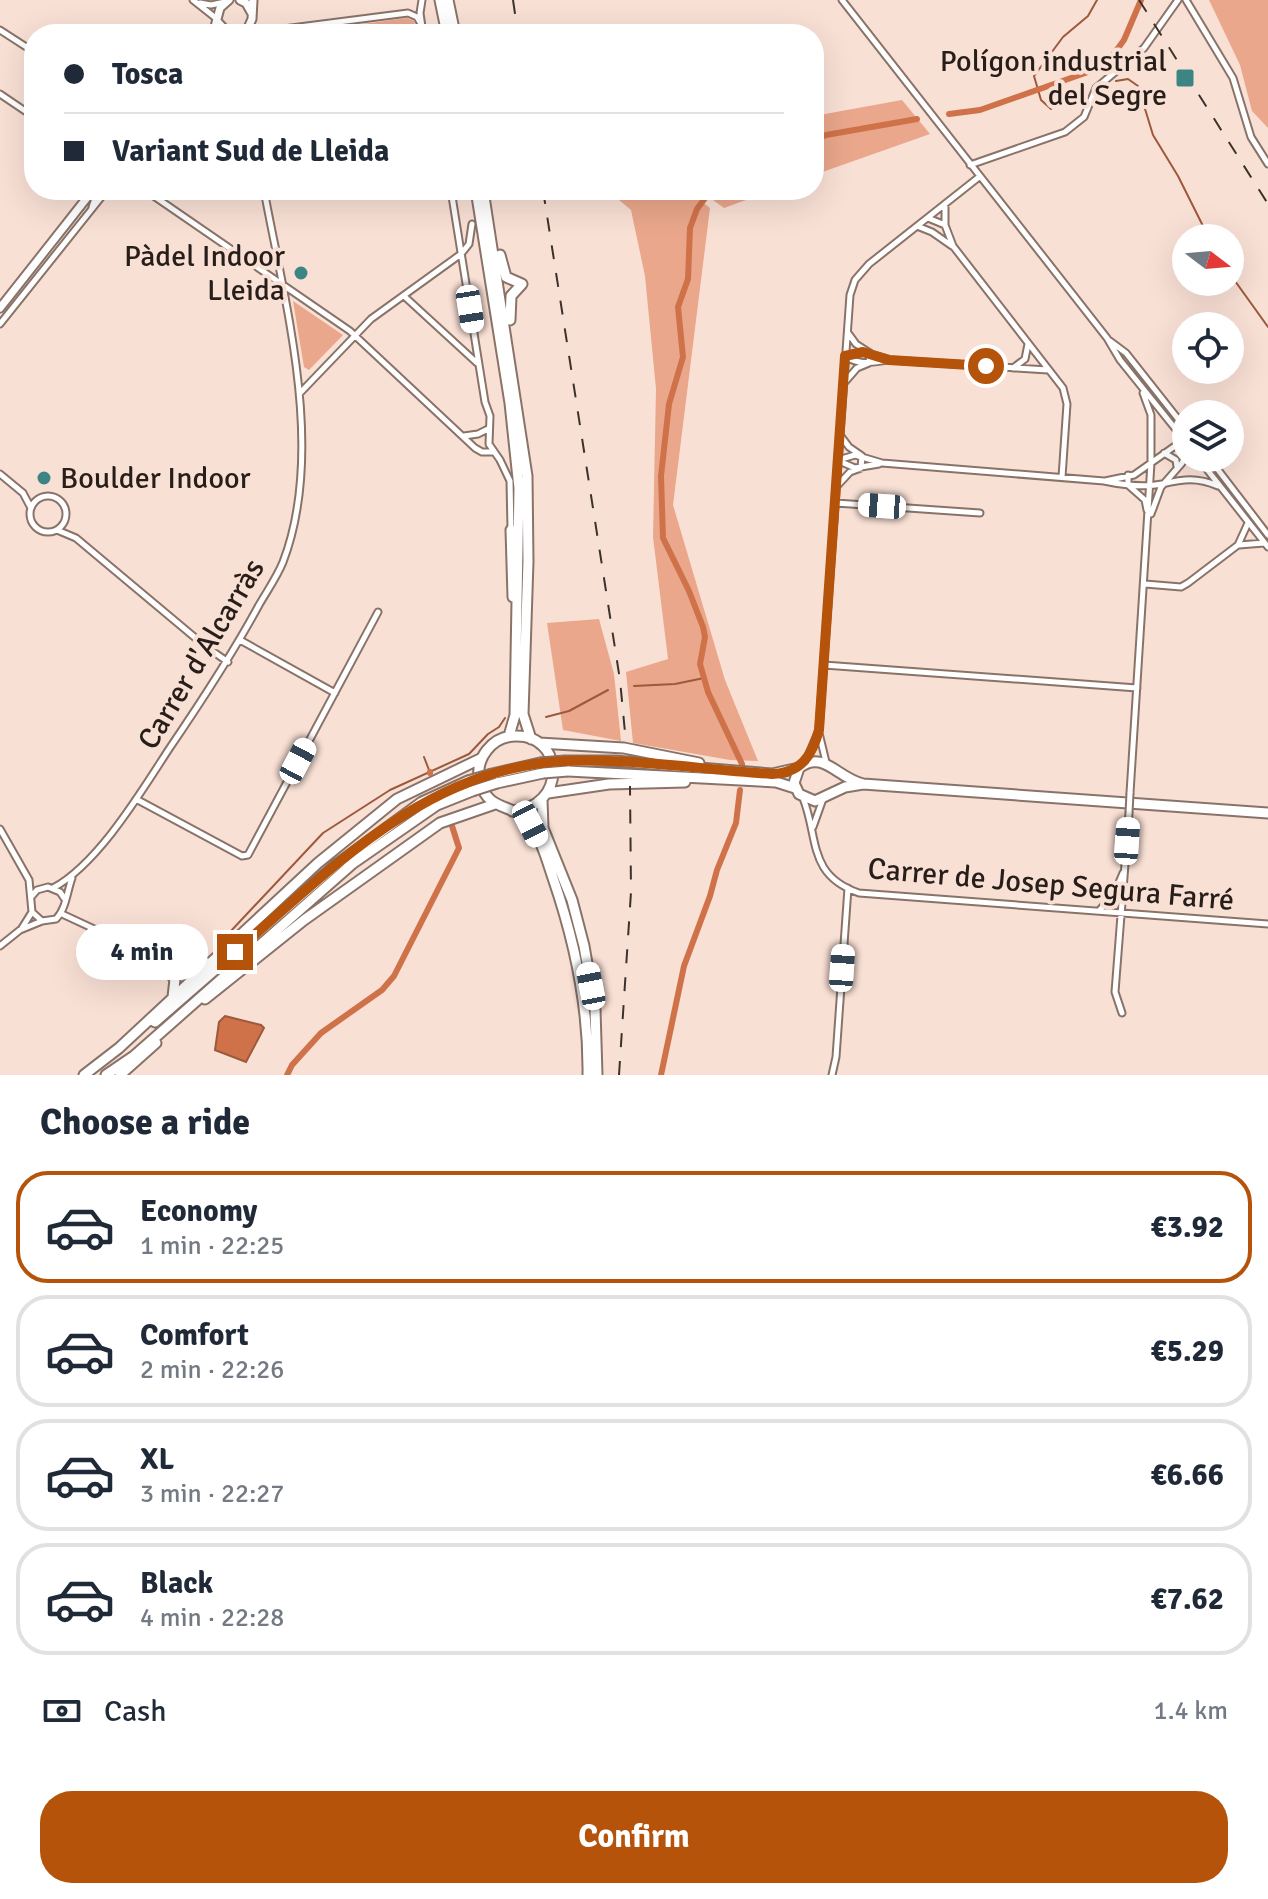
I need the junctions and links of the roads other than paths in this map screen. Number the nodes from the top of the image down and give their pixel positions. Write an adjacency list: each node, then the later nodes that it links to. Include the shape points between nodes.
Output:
1 (240, 0): 11 (street)
2 (253, 0): 11 (street)
3 (422, 0): 12 (street); 19 (street)
4 (440, 0): 20 (main road)
5 (448, 0): 21 (main road)
6 (842, 0): 27 (street)
7 (1178, 0): 27 (street, via 1144,48 1096,88 1076,126)
8 (1186, 0): 26 (street, via 1233,78 1251,137)
9 (228, 1): 10 (street); 13 (street)
10 (196, 2): 13 (street)
11 (252, 13): 16 (street); 17 (street)
12 (408, 13): 18 (street); 19 (street)
13 (217, 19): 14 (street); 15 (street)
14 (216, 24)
15 (221, 24)
16 (250, 24)
17 (257, 24)
18 (323, 24)
19 (421, 24)
20 (445, 24)
21 (453, 24)
22 (0, 30): 23 (street)
23 (24, 46)
24 (0, 94): 25 (street)
25 (24, 110)
26 (1268, 164)
27 (970, 165): 28 (street)
28 (979, 177): 37 (street); 53 (street)
29 (87, 200): 49 (street)
30 (93, 200): 38 (street)
31 (100, 200): 38 (street)
32 (159, 200): 47 (street)
33 (266, 200): 47 (street, Carrer d'Alcarràs)
34 (453, 200): 46 (street)
35 (478, 200): 110 (main road, via 517,460 521,516)
36 (485, 200): 43 (main road)
37 (945, 204): 39 (street); 41 (street)
38 (91, 212): 50 (street)
39 (928, 217): 41 (street); 42 (street); 44 (street)
40 (472, 224): 46 (street, via 469,244)
41 (945, 225): 45 (street)
42 (917, 226): 44 (street); 51 (street, via 855,280)
43 (490, 232): 55 (main road); 55 (main road, via 503,273 522,284 509,303)
44 (932, 232): 45 (street)
45 (953, 246): 54 (street)
46 (461, 254): 48 (street); 59 (street)
47 (282, 286): 52 (street); 65 (street, Carrer d'Alcarràs)
48 (404, 296): 52 (street); 59 (street)
49 (0, 308)
50 (0, 324)
51 (847, 332): 56 (street); 57 (street)
52 (354, 335): 65 (street); 70 (street)
53 (1107, 338): 64 (street); 66 (street, via 1126,353)
54 (1028, 343): 61 (street, via 1025,359); 62 (street)
55 (509, 351): 116 (main road, via 527,476 523,714)
56 (870, 353): 57 (street); 58 (street); 60 (street)
57 (845, 356): 60 (street); 63 (street)
58 (889, 360): 60 (street); 61 (street)
59 (478, 363): 68 (street)
60 (869, 363): 63 (street)
61 (1013, 368): 62 (street)
62 (1049, 370): 85 (street, via 1066,396)
63 (843, 384): 69 (street)
64 (1142, 388): 67 (street); 78 (street, via 1151,415)
65 (300, 393): 108 (street, Carrer d'Alcarràs, via 300,484 293,527 282,564)
66 (1172, 411)
67 (1172, 426)
68 (489, 428): 70 (street); 72 (street)
69 (840, 435): 74 (street); 76 (street)
70 (463, 436): 72 (street, via 478,451)
71 (1172, 448): 73 (street)
72 (493, 452): 101 (street, via 510,481)
73 (1164, 453): 75 (street); 78 (street)
74 (862, 456): 76 (street); 77 (street); 79 (street)
75 (1172, 458)
76 (838, 460): 79 (street); 91 (street)
77 (882, 463): 79 (street); 85 (street)
78 (1151, 463): 84 (street); 89 (street)
79 (861, 468): 91 (street)
80 (1174, 472): 87 (street)
81 (1208, 472): 90 (street)
82 (1220, 472): 102 (street)
83 (0, 474): 92 (street)
84 (1128, 475): 86 (street); 88 (street)
85 (1062, 477): 86 (street)
86 (1104, 481): 88 (street)
87 (1163, 484): 89 (street); 90 (street, via 1190,478); 98 (street)
88 (1128, 485): 89 (street); 98 (street, via 1145,500)
89 (1150, 485): 98 (street)
90 (1218, 486): 99 (street)
91 (837, 487): 94 (street)
92 (23, 493): 93 (street); 95 (street)
93 (42, 497): 95 (street); 97 (street, via 59,499)
94 (836, 503): 96 (street); 111 (street)
95 (31, 509): 100 (street, via 37,528)
96 (980, 513)
97 (66, 519): 100 (street); 103 (street)
98 (1149, 523): 106 (street)
99 (1248, 523): 104 (street); 105 (street)
100 (57, 530): 103 (street)
101 (511, 530): 110 (main road)
102 (1268, 535)
103 (76, 538): 109 (street)
104 (1238, 545): 105 (street); 106 (street, via 1181,587)
105 (1266, 545)
106 (1145, 584): 112 (street)
107 (378, 612): 113 (street)
108 (240, 640): 109 (street, Carrer d'Alcarràs); 113 (street)
109 (228, 662): 128 (street, Carrer d'Alcarràs)
110 (515, 664): 115 (main road, via 515,715)
111 (824, 665): 112 (street); 114 (street)
112 (1137, 688): 134 (street, bridge)
113 (335, 693): 128 (street, via 245,857)
114 (819, 730): 119 (street); 120 (street)
115 (509, 736): 116 (main road); 117 (main road)
116 (535, 741): 121 (main road, via 624,748); 125 (main road, via 553,766)
117 (482, 758): 129 (main road, via 480,784); 150 (main road, via 397,799)
118 (567, 766): 121 (main road); 121 (main road, via 615,761); 123 (main road, bridge)
119 (801, 766): 120 (main road, via 813,761); 121 (main road); 124 (main road)
120 (829, 766): 122 (main road); 126 (main road, via 834,781)
121 (737, 776): 124 (main road); 125 (main road, via 609,784)
122 (863, 784): 126 (main road); 131 (main road)
123 (470, 786): 155 (main road, via 352,864); 156 (main road, via 422,802 336,865 124,1050)
124 (795, 788): 127 (main road)
125 (545, 796): 130 (main road); 160 (main road, via 543,828 569,890 584,946 595,1009)
126 (826, 796): 127 (main road, via 815,801); 133 (street)
127 (803, 797): 133 (street, Carrer de Josep Segura Farré)
128 (136, 799): 135 (street, Carrer d'Alcarràs)
129 (495, 804): 130 (main road); 154 (main road, via 440,823 304,920)
130 (512, 811): 159 (main road, via 530,824 565,915 584,1001)
131 (1268, 813)
132 (0, 829): 136 (street)
133 (812, 836): 139 (street, Carrer de Josep Segura Farré, via 824,866)
134 (1124, 868): 142 (street, via 1115,892); 144 (street)
135 (72, 877): 138 (street, Carrer d'Alcarràs); 141 (street, Carrer d'Alcarràs)
136 (29, 880): 137 (street); 140 (street)
137 (41, 888): 138 (street); 140 (street)
138 (53, 888): 141 (street)
139 (848, 888): 142 (street, Carrer de Josep Segura Farré, via 871,895); 161 (street)
140 (31, 897): 143 (street)
141 (64, 899): 145 (street)
142 (1099, 911): 144 (street, Carrer de Josep Segura Farré)
143 (32, 912): 146 (street); 148 (street)
144 (1121, 912): 147 (street, Carrer de Josep Segura Farré); 153 (street, via 1115,992)
145 (62, 914): 146 (street); 151 (street)
146 (42, 921): 148 (street)
147 (1268, 924)
148 (20, 930): 149 (street)
149 (0, 946)
150 (226, 949): 151 (main road, via 201,967 190,968); 152 (main road)
151 (149, 954): 152 (main road, via 175,979)
152 (173, 997): 156 (main road)
153 (1122, 1013)
154 (187, 1014): 155 (main road); 158 (main road)
155 (134, 1056): 157 (main road)
156 (86, 1075)
157 (106, 1075)
158 (120, 1075)
159 (588, 1075)
160 (597, 1075)
161 (832, 1075)

